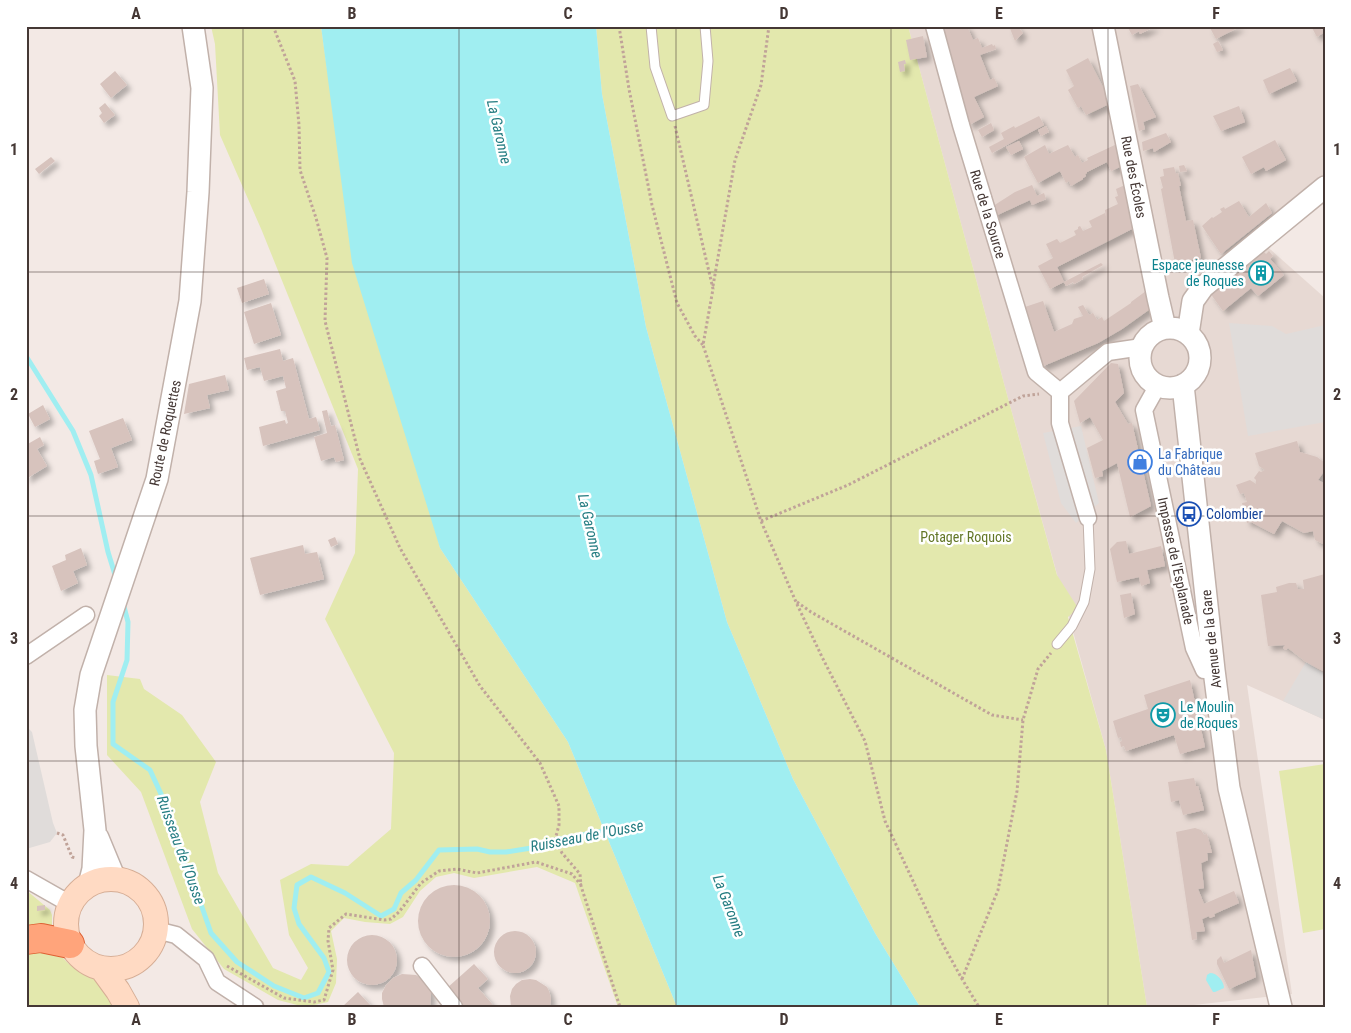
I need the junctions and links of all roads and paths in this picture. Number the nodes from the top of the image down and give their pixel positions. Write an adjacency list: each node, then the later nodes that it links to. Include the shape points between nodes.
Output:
1 (193, 26): 27 (street, Route de Roquettes, via 202,88 190,301 157,479 91,674 85,710)
2 (273, 26): 33 (path, via 295,81 300,170 327,258 325,321 360,459 400,548 480,686 540,763 559,806 555,840 580,874)
3 (618, 26): 14 (path, via 652,205 677,303 695,336)
4 (651, 26): 9 (lane, via 655,67)
5 (705, 26): 9 (lane, via 708,61 704,105)
6 (769, 26): 11 (path, via 761,85 735,160)
7 (934, 26): 18 (street, Rue de la Source, via 1036,372)
8 (1104, 26): 12 (street, Rue des Écoles)
9 (672, 116): 11 (path)
10 (1325, 187): 13 (street, via 1203,287 1193,301)
11 (712, 289): 14 (path)
12 (1165, 328): 13 (street, via 1180,329); 15 (street, via 1154,331)
13 (1188, 334): 17 (street, via 1195,340 1200,357 1192,379)
14 (704, 345): 20 (path)
15 (1142, 347): 16 (street, via 1142,370 1148,380); 18 (street, via 1108,352)
16 (1158, 385): 17 (street, via 1173,389); 25 (street, Impasse de l'Esplanade, via 1144,410 1194,648 1204,670)
17 (1183, 385): 25 (street, Avenue de la Gare)
18 (1060, 392): 19 (street, via 1060,423); 20 (path, via 1023,396 848,485)
19 (1088, 518): 23 (lane, via 1090,569 1084,602 1072,626)
20 (761, 521): 21 (path)
21 (796, 602): 26 (path, via 992,715); 42 (path, via 865,741 885,821)
22 (86, 615): 24 (street)
23 (1057, 644): 26 (path, via 1038,670)
24 (26, 656)
25 (1214, 670): 49 (street, Avenue de la Gare, via 1229,788)
26 (1023, 720): 42 (path, via 1017,791 998,890)
27 (95, 830): 31 (street, Route de Roquettes); 32 (street, Route de Roquettes)
28 (57, 833): 29 (path, via 63,836 72,857)
29 (78, 858)
30 (26, 879): 34 (street)
31 (115, 879): 32 (main road); 35 (main road, via 142,891 151,903)
32 (89, 885): 34 (main road)
33 (581, 886): 38 (path, via 572,874 536,862 477,873 456,869 439,871 421,883 390,919 346,914 329,928 333,970 324,1000 314,1002 284,998 232,968); 47 (path)
34 (70, 904): 37 (main road, via 66,916)
35 (156, 930): 38 (street, via 176,935); 39 (main road, via 151,945)
36 (26, 940): 37 (highway, via 41,938)
37 (70, 944): 41 (main road, via 78,956)
38 (206, 959): 45 (street, via 217,982)
39 (131, 965): 41 (main road, via 117,970); 44 (main road)
40 (422, 966): 46 (street)
41 (102, 969): 43 (main road)
42 (962, 979): 48 (path)
43 (127, 1007)
44 (132, 1007)
45 (255, 1007)
46 (454, 1007)
47 (620, 1007)
48 (979, 1007)
49 (1282, 1007)

